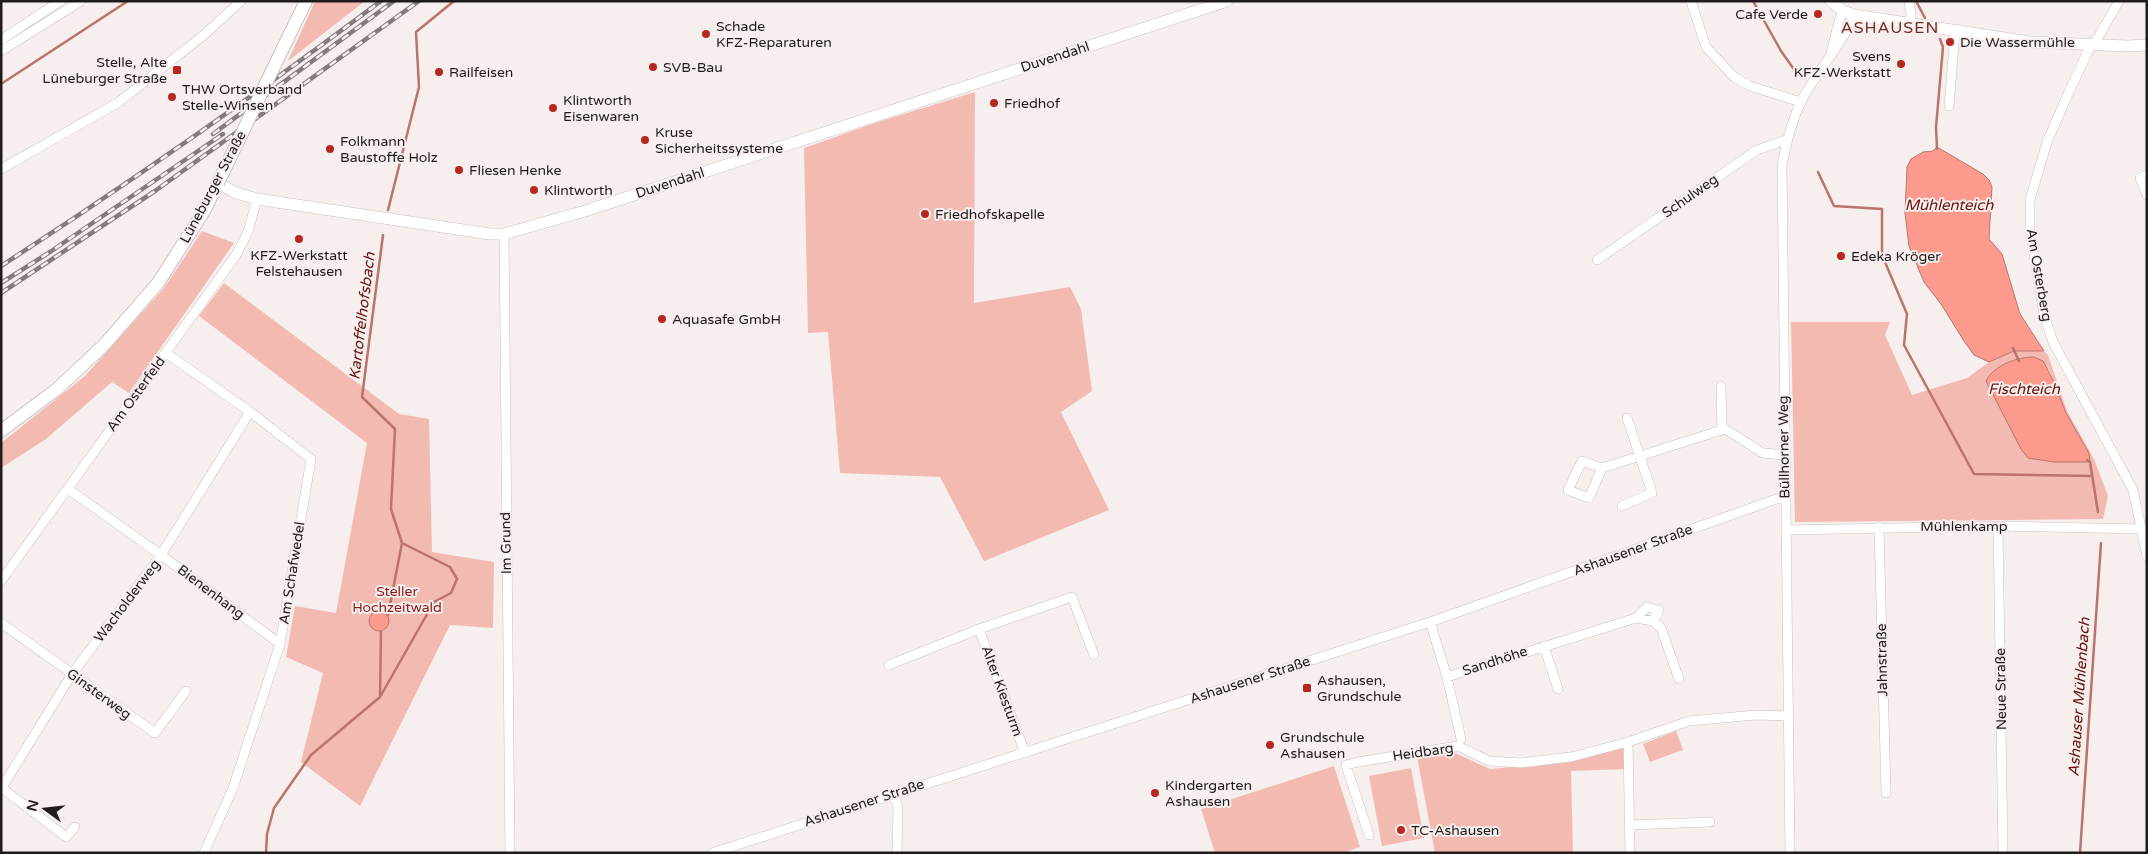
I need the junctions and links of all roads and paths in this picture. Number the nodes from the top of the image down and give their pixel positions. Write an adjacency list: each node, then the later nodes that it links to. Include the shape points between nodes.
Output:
1 (60, 1): 13 (street)
2 (81, 1): 16 (street)
3 (241, 1): 20 (street, via 119,102)
4 (306, 1): 22 (main road, Lüneburger Straße, bridge)
5 (1227, 1): 25 (street, Duvendahl, via 585,211)
6 (1691, 1): 17 (street, via 1706,47 1734,77 1750,86)
7 (1831, 1): 10 (street)
8 (1908, 1): 11 (street)
9 (2119, 1): 14 (street, Am Osterberg)
10 (1848, 13): 11 (street); 17 (street, Büllhorner Weg, via 1840,44)
11 (1910, 25): 12 (street)
12 (1955, 32): 14 (street, via 2030,42); 18 (street)
13 (1, 40)
14 (2093, 45): 15 (street); 42 (street, Am Osterberg, via 2047,142 2030,200 2030,230 2044,315 2053,342 2133,490)
15 (2147, 45)
16 (1, 52)
17 (1801, 102): 19 (street, Büllhorner Weg)
18 (1949, 106)
19 (1786, 140): 26 (street, Schulweg, via 1757,150); 33 (street, Büllhorner Weg, via 1782,166)
20 (1, 170)
21 (2147, 175): 23 (street, via 2140,178)
22 (218, 183): 24 (street, Duvendahl); 32 (main road, Lüneburger Straße, via 176,255 146,297 104,345 57,389)
23 (2147, 195)
24 (257, 200): 25 (street, Duvendahl); 27 (street, Am Osterfeld, via 248,232 236,255)
25 (504, 234): 70 (street, Im Grund)
26 (1597, 260)
27 (166, 353): 29 (street, Am Schafwedel); 36 (street, Am Osterfeld)
28 (1721, 386): 31 (street)
29 (249, 411): 43 (street, Wacholderweg); 49 (street, Am Schafwedel, via 310,459)
30 (1627, 418): 34 (street)
31 (1722, 430): 33 (street, via 1763,453); 34 (street)
32 (1, 431)
33 (1784, 455): 37 (street, Büllhorner Weg)
34 (1639, 456): 35 (street); 38 (street, via 1652,493)
35 (1602, 468)
36 (68, 489): 43 (street, Bienenhang); 45 (street, Am Osterfeld)
37 (1785, 496): 41 (street, Büllhorner Weg); 46 (street, Ashausener Straße)
38 (1622, 506)
39 (1998, 526): 40 (street, Mühlenkamp); 42 (street, Mühlenkamp); 75 (street, Neue Straße)
40 (1879, 527): 41 (street, Mühlenkamp); 63 (street, Jahnstraße)
41 (1786, 530): 58 (street, Büllhorner Weg)
42 (2142, 530): 44 (street, Am Osterberg)
43 (161, 555): 49 (street, Bienenhang); 53 (street, Wacholderweg)
44 (2147, 556)
45 (1, 581)
46 (1430, 622): 54 (street, Sandhöhe); 61 (street, Ashausener Straße)
47 (1, 623): 53 (street, Ginsterweg)
48 (979, 629): 51 (street, Alter Kiesturm, via 1072,597); 52 (street, Alter Kiesturm); 61 (street, Alter Kiesturm)
49 (280, 644): 69 (street, Am Schafwedel, via 233,788)
50 (1544, 646): 54 (street, Sandhöhe); 55 (street, Sandhöhe, via 1636,618 1653,621 1661,628); 56 (street, Sandhöhe)
51 (1094, 655)
52 (889, 665)
53 (72, 674): 57 (street, Ginsterweg, via 155,733); 62 (street, Wacholderweg)
54 (1447, 677): 59 (street, Sandhöhe)
55 (1679, 679)
56 (1558, 689)
57 (186, 691)
58 (1788, 716): 60 (street, Heidbarg, via 1689,721); 74 (street, Büllhorner Weg)
59 (1461, 738)
60 (1628, 742): 66 (street); 68 (street, Heidbarg, via 1570,758 1521,763 1489,761 1458,746 1346,765)
61 (1026, 753): 64 (street, Ashausener Straße)
62 (1, 788): 67 (street, via 66,837)
63 (1886, 793)
64 (893, 794): 71 (street, Ashausener Straße); 72 (street, via 898,807)
65 (1710, 822): 66 (street)
66 (1630, 825): 73 (street)
67 (75, 827)
68 (1369, 835)
69 (204, 853)
70 (510, 853)
71 (712, 853)
72 (897, 853)
73 (1630, 853)
74 (1790, 853)
75 (2003, 853)

